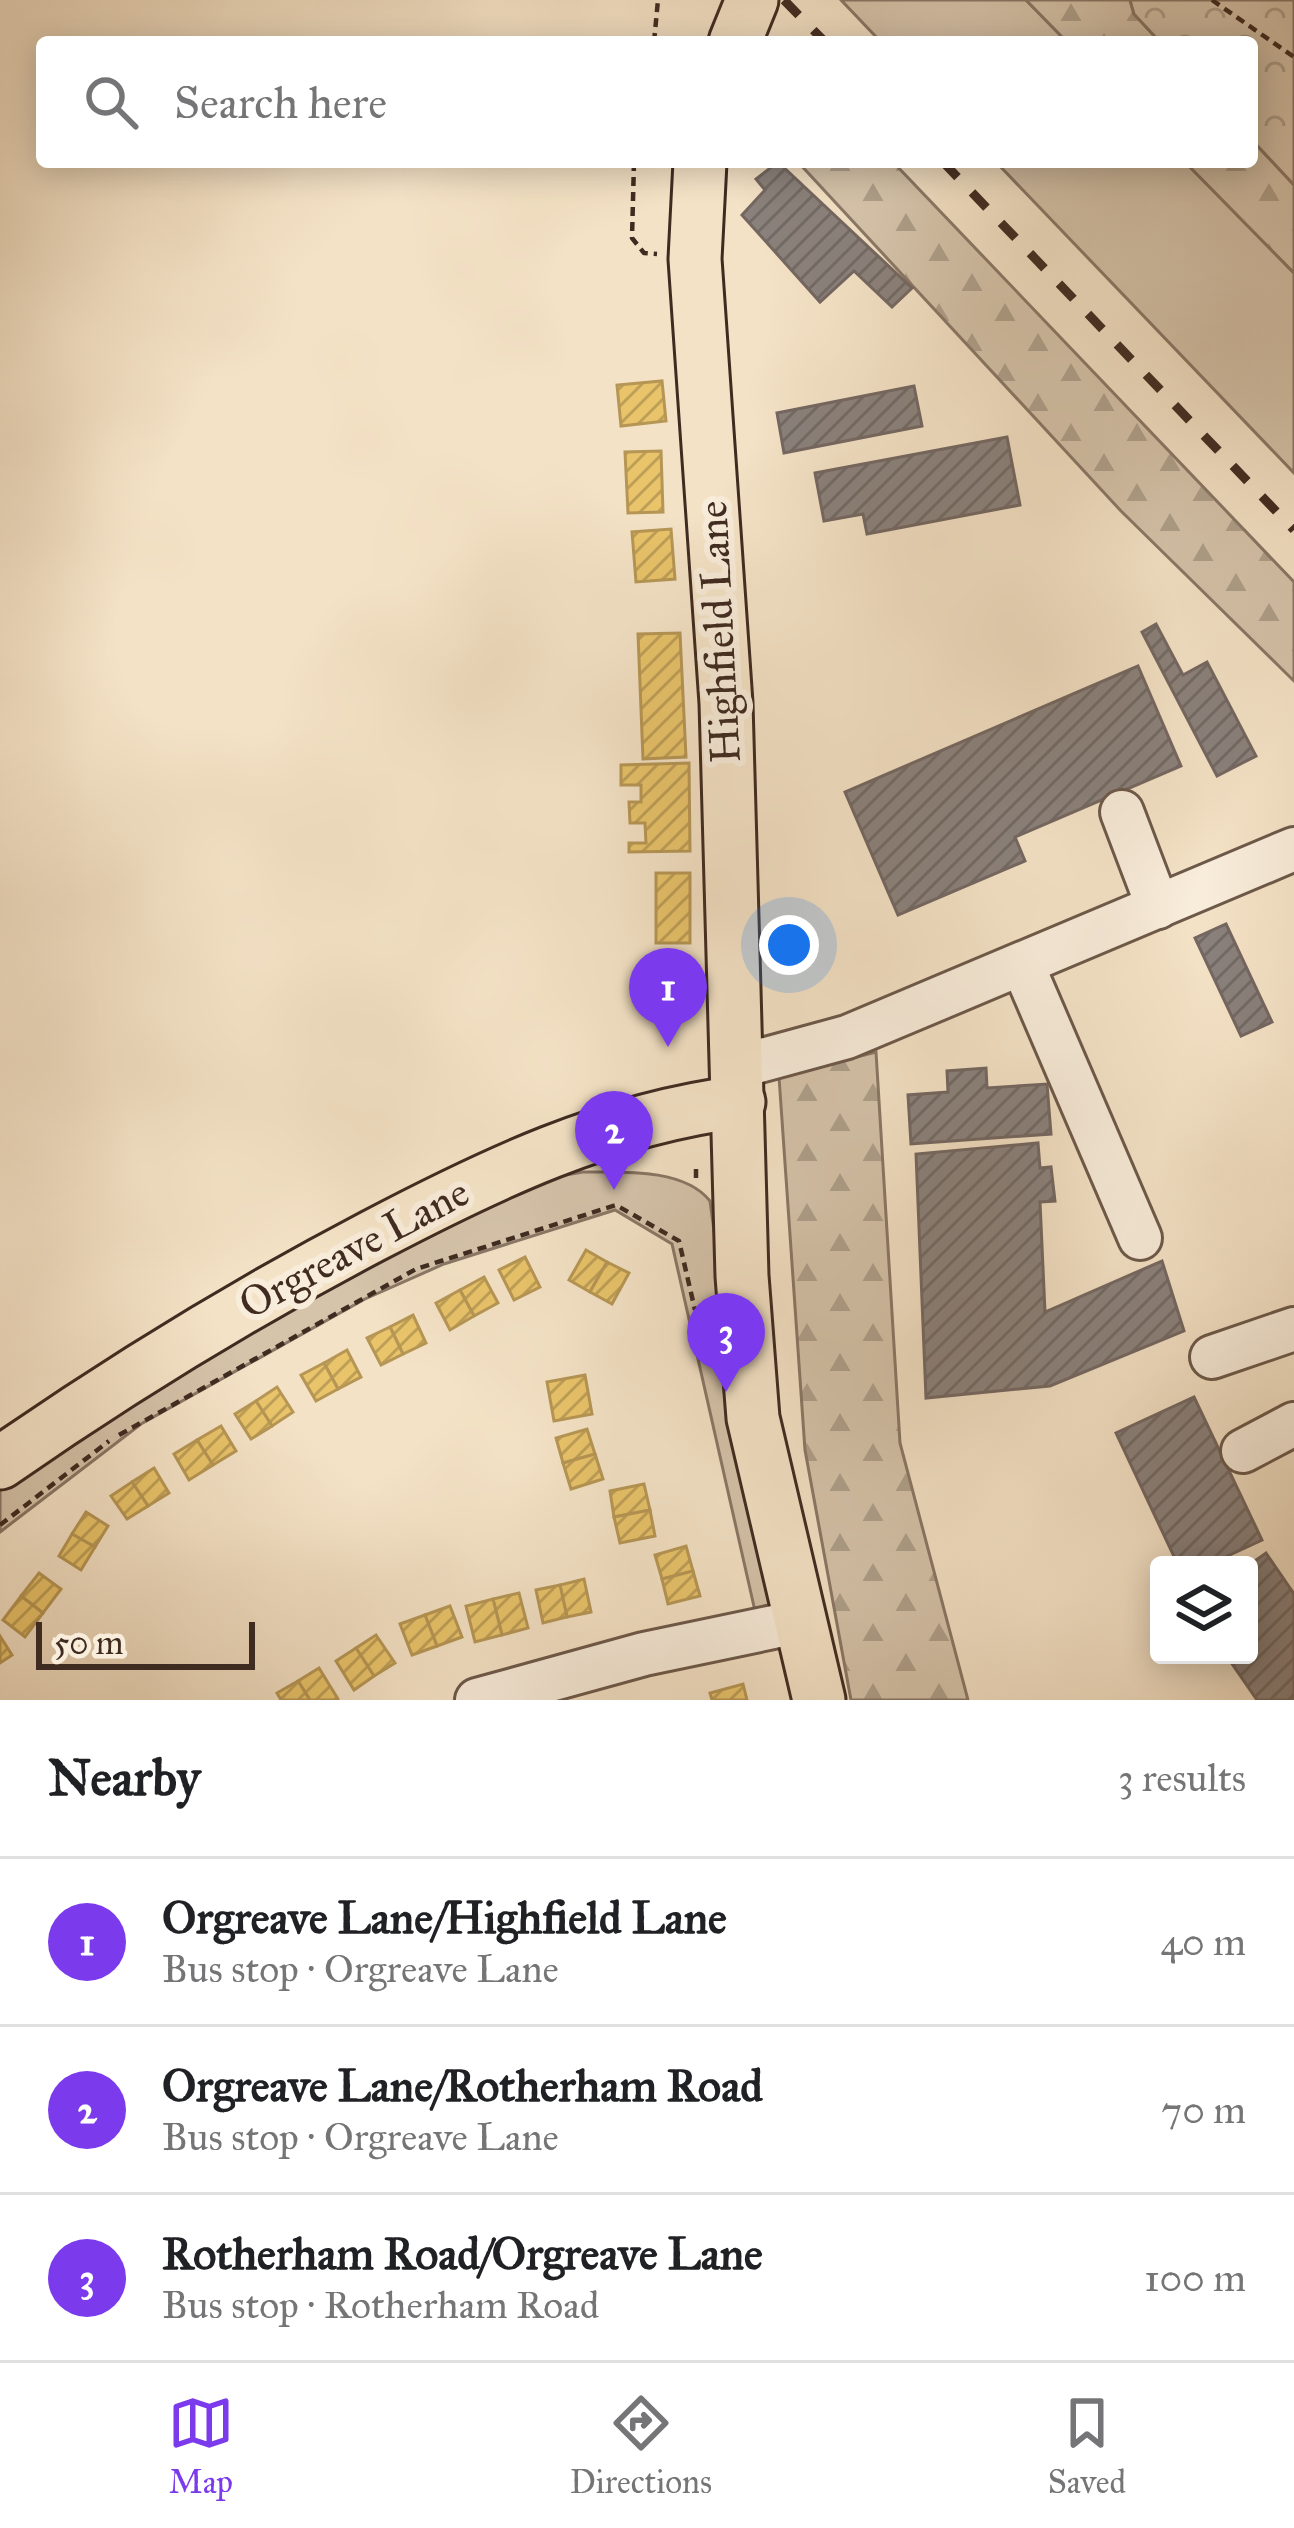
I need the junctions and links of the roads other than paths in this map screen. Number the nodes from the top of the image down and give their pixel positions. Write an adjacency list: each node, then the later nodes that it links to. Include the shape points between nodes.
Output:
1 (752, 0): 2 (main road)
2 (737, 36)
3 (700, 168): 8 (main road, Highfield Lane, via 694,259 726,703)
4 (1122, 812): 6 (street)
5 (1294, 849): 6 (street, Orgreave Lane)
6 (1158, 908): 7 (street, Orgreave Lane)
7 (1023, 966): 8 (street, Orgreave Lane); 9 (street)
8 (738, 1084): 14 (main road, Orgreave Lane, via 524,1160 232,1310); 15 (main road, Highfield Lane, via 753,1418)
9 (1140, 1238)
10 (1292, 1337): 11 (street)
11 (1212, 1357)
12 (1294, 1424): 13 (street)
13 (1243, 1451)
14 (0, 1463)
15 (802, 1621): 16 (street); 17 (main road, Highfield Lane)
16 (477, 1700)
17 (819, 1700)

